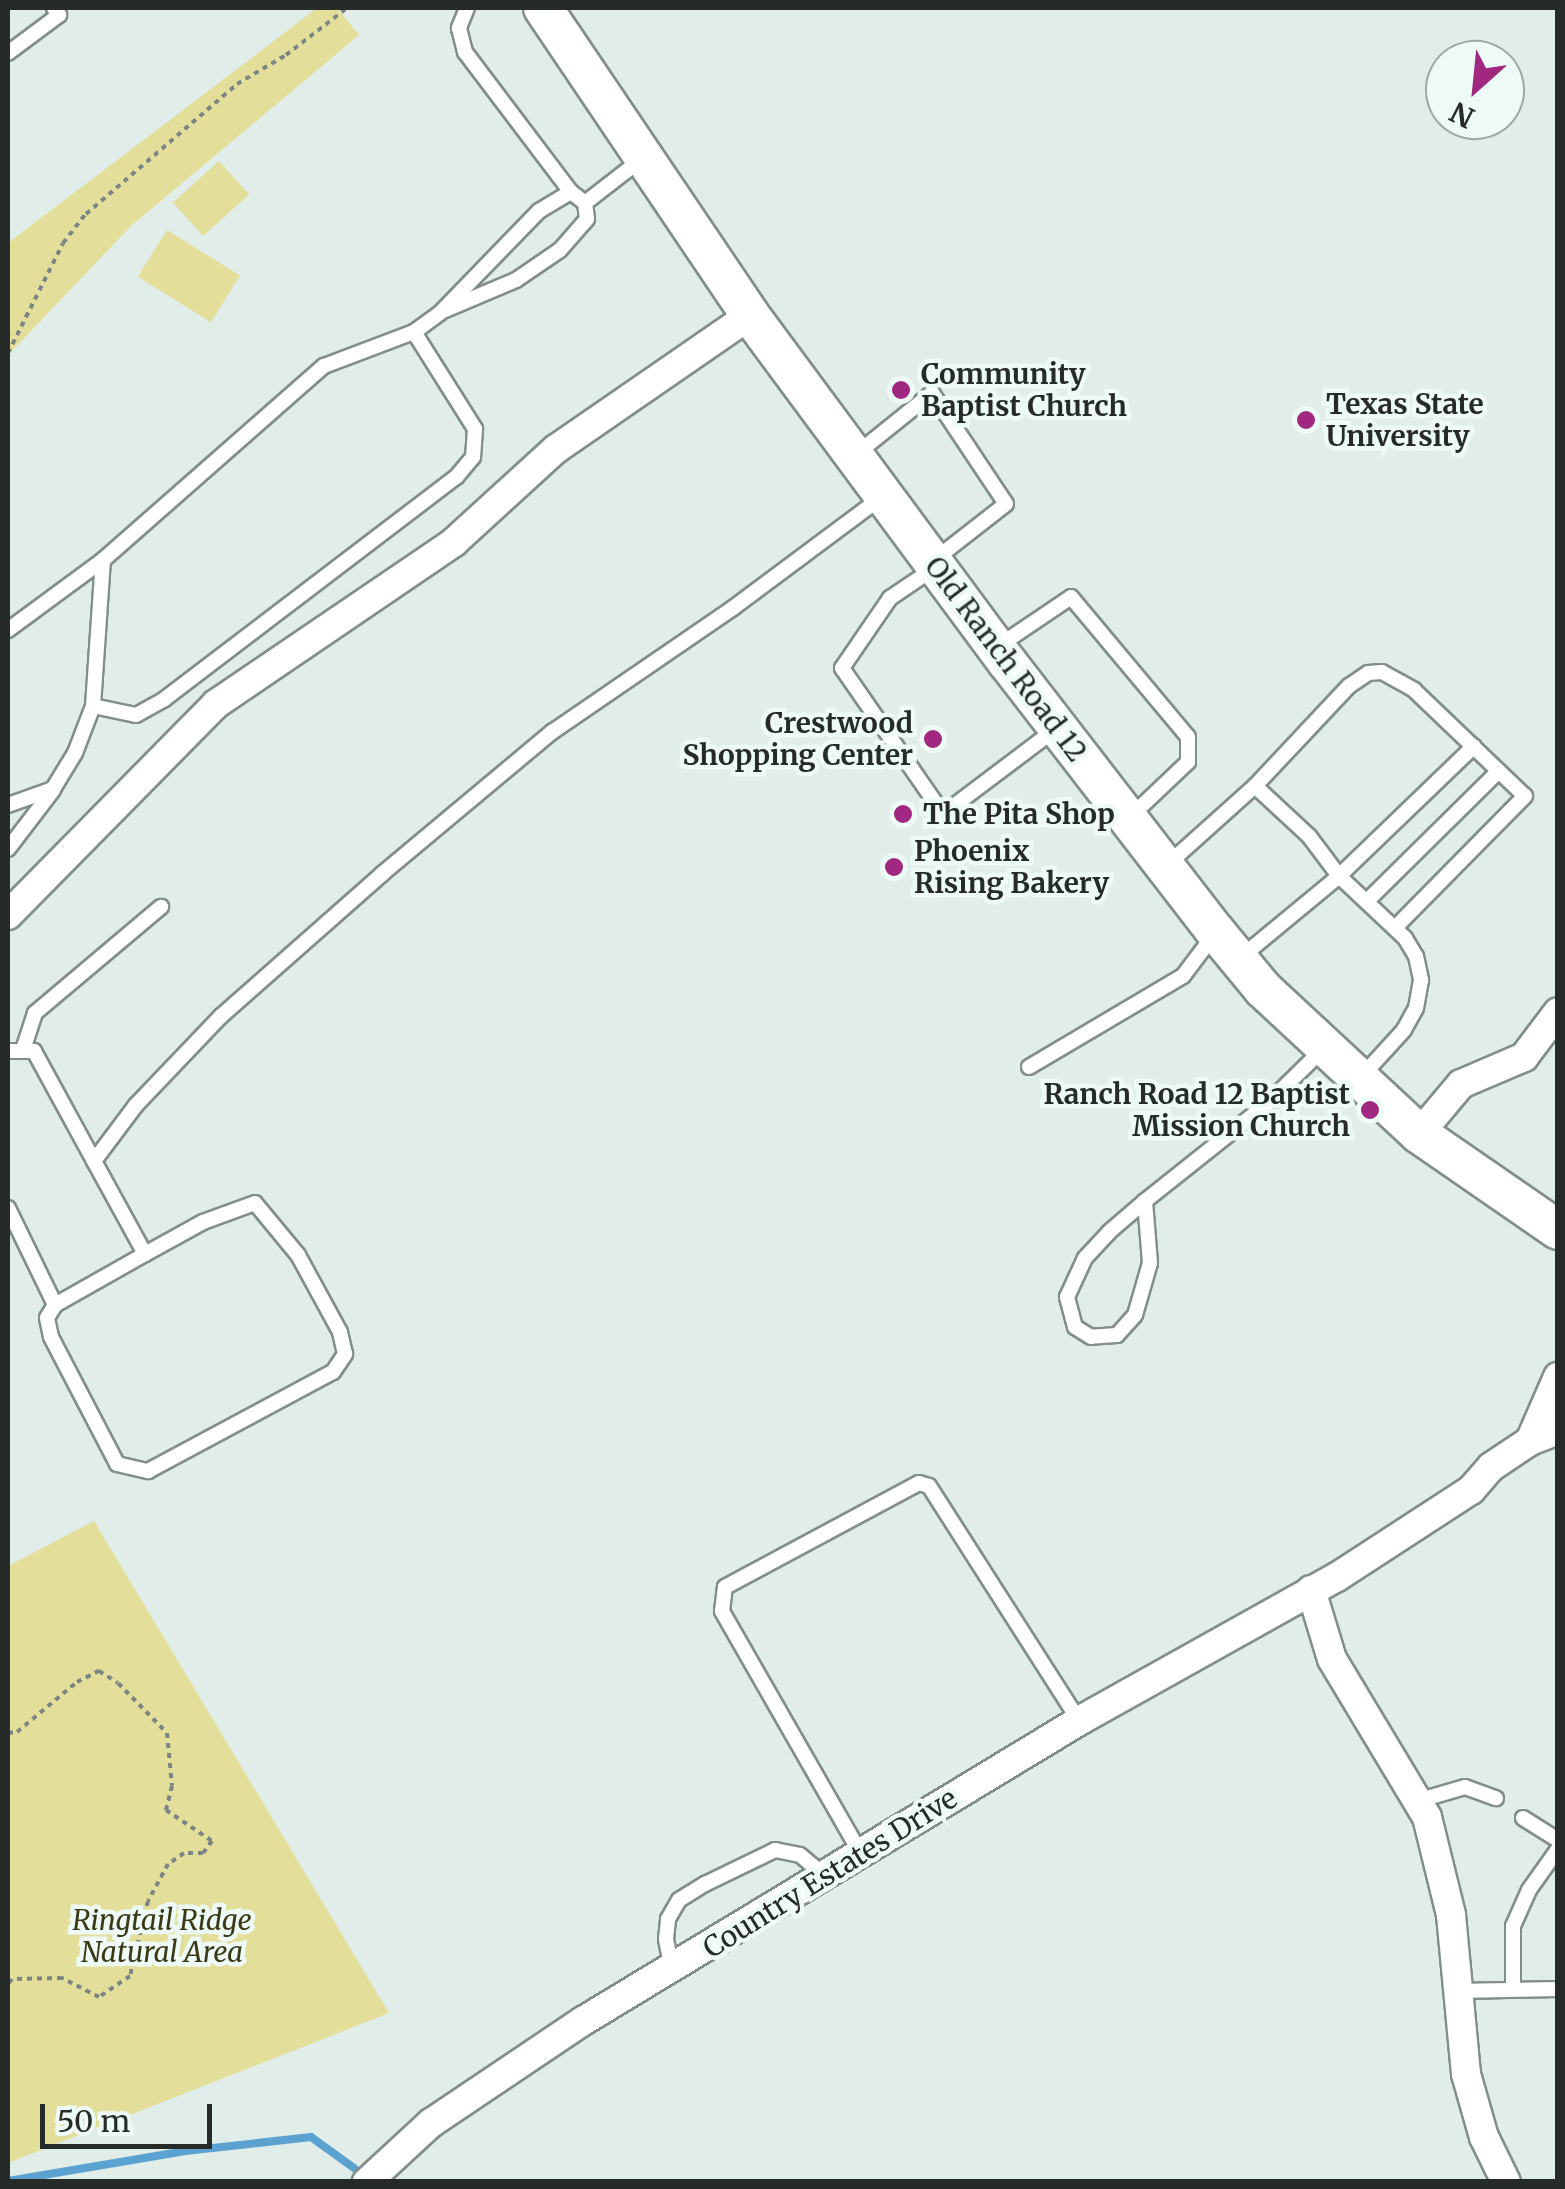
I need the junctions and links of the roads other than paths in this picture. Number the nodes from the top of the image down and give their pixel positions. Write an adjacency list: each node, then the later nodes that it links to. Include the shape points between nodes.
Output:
1 (54, 8): 4 (lane, via 60,15)
2 (467, 8): 6 (lane, via 459,28 465,52)
3 (543, 8): 5 (main road, Old Ranch Road 12)
4 (8, 54)
5 (644, 157): 7 (lane); 9 (main road, Old Ranch Road 12)
6 (572, 192): 7 (lane); 8 (lane, via 539,211)
7 (585, 202): 8 (lane, via 587,219 560,250 516,280)
8 (440, 313): 10 (lane)
9 (750, 315): 11 (main road, Old Ranch Road 12); 30 (street, via 556,449 454,542 216,704)
10 (414, 332): 13 (lane, via 324,366); 17 (lane, via 475,429 473,457 456,478 165,698 136,715)
11 (854, 456): 12 (main road, Old Ranch Road 12); 14 (lane, via 932,393 1006,504)
12 (883, 496): 14 (main road, Old Ranch Road 12); 39 (lane, via 552,732 382,874 220,1016)
13 (103, 560): 15 (lane); 17 (lane)
14 (936, 563): 16 (main road, Old Ranch Road 12); 18 (lane, via 890,598 842,668 944,814)
15 (8, 630)
16 (996, 648): 18 (main road, Old Ranch Road 12); 24 (lane, via 1072,597 1188,736 1188,762)
17 (93, 706): 22 (lane)
18 (1057, 728): 24 (main road, Old Ranch Road 12)
19 (1474, 746): 20 (lane); 21 (lane, via 1392,675 1368,673); 27 (lane)
20 (1499, 771): 28 (lane); 31 (lane, via 1525,796)
21 (1255, 786): 26 (lane); 27 (lane)
22 (53, 789): 23 (lane); 25 (lane)
23 (8, 805)
24 (1127, 819): 26 (main road, Old Ranch Road 12)
25 (8, 849)
26 (1164, 868): 32 (main road, Old Ranch Road 12)
27 (1339, 876): 28 (lane); 32 (lane)
28 (1367, 901): 31 (lane)
29 (160, 907): 35 (lane, via 35,1012)
30 (8, 914)
31 (1394, 928): 37 (lane, via 1416,956 1422,980 1416,1008)
32 (1228, 945): 34 (main road, Old Ranch Road 12); 36 (lane)
33 (1558, 1012): 38 (street, via 1524,1057 1461,1084)
34 (1325, 1047): 37 (main road, Old Ranch Road 12); 40 (lane, via 1266,1104)
35 (16, 1051): 39 (lane, via 34,1051)
36 (1029, 1067)
37 (1360, 1079): 38 (main road, Old Ranch Road 12)
38 (1419, 1134): 42 (main road, Old Ranch Road 12)
39 (94, 1160): 43 (lane)
40 (1145, 1200): 40 (lane, via 1086,1258 1067,1297 1075,1327 1091,1337 1118,1335 1135,1315 1150,1263)
41 (8, 1208): 44 (lane)
42 (1558, 1230)
43 (145, 1254): 44 (lane); 44 (lane, via 255,1203 298,1256 340,1332 345,1354 333,1372 148,1470 130,1470 117,1464 51,1337 47,1318)
44 (55, 1305)
45 (1558, 1377): 47 (street)
46 (1558, 1430): 47 (street, Country Estates Drive)
47 (1530, 1441): 48 (street, Country Estates Drive, via 1454,1502)
48 (1311, 1590): 49 (street, Country Estates Drive); 51 (street, via 1332,1659)
49 (1079, 1721): 55 (street, Country Estates Drive); 55 (lane, via 929,1486 919,1483 726,1587 722,1611)
50 (1496, 1798): 51 (lane, via 1465,1786)
51 (1417, 1800): 60 (street, via 1452,1915)
52 (1522, 1818): 53 (lane)
53 (1558, 1840)
54 (1558, 1848): 58 (lane, via 1513,1926)
55 (861, 1854): 56 (street, Country Estates Drive)
56 (825, 1876): 57 (street, Country Estates Drive); 57 (lane, via 800,1854 775,1850 678,1900 668,1919)
57 (672, 1971): 61 (street, Country Estates Drive, via 510,2068 431,2124)
58 (1513, 1988): 59 (lane); 60 (lane)
59 (1558, 1989)
60 (1457, 1991): 62 (street, via 1466,2074 1484,2138)
61 (367, 2182)
62 (1506, 2182)

